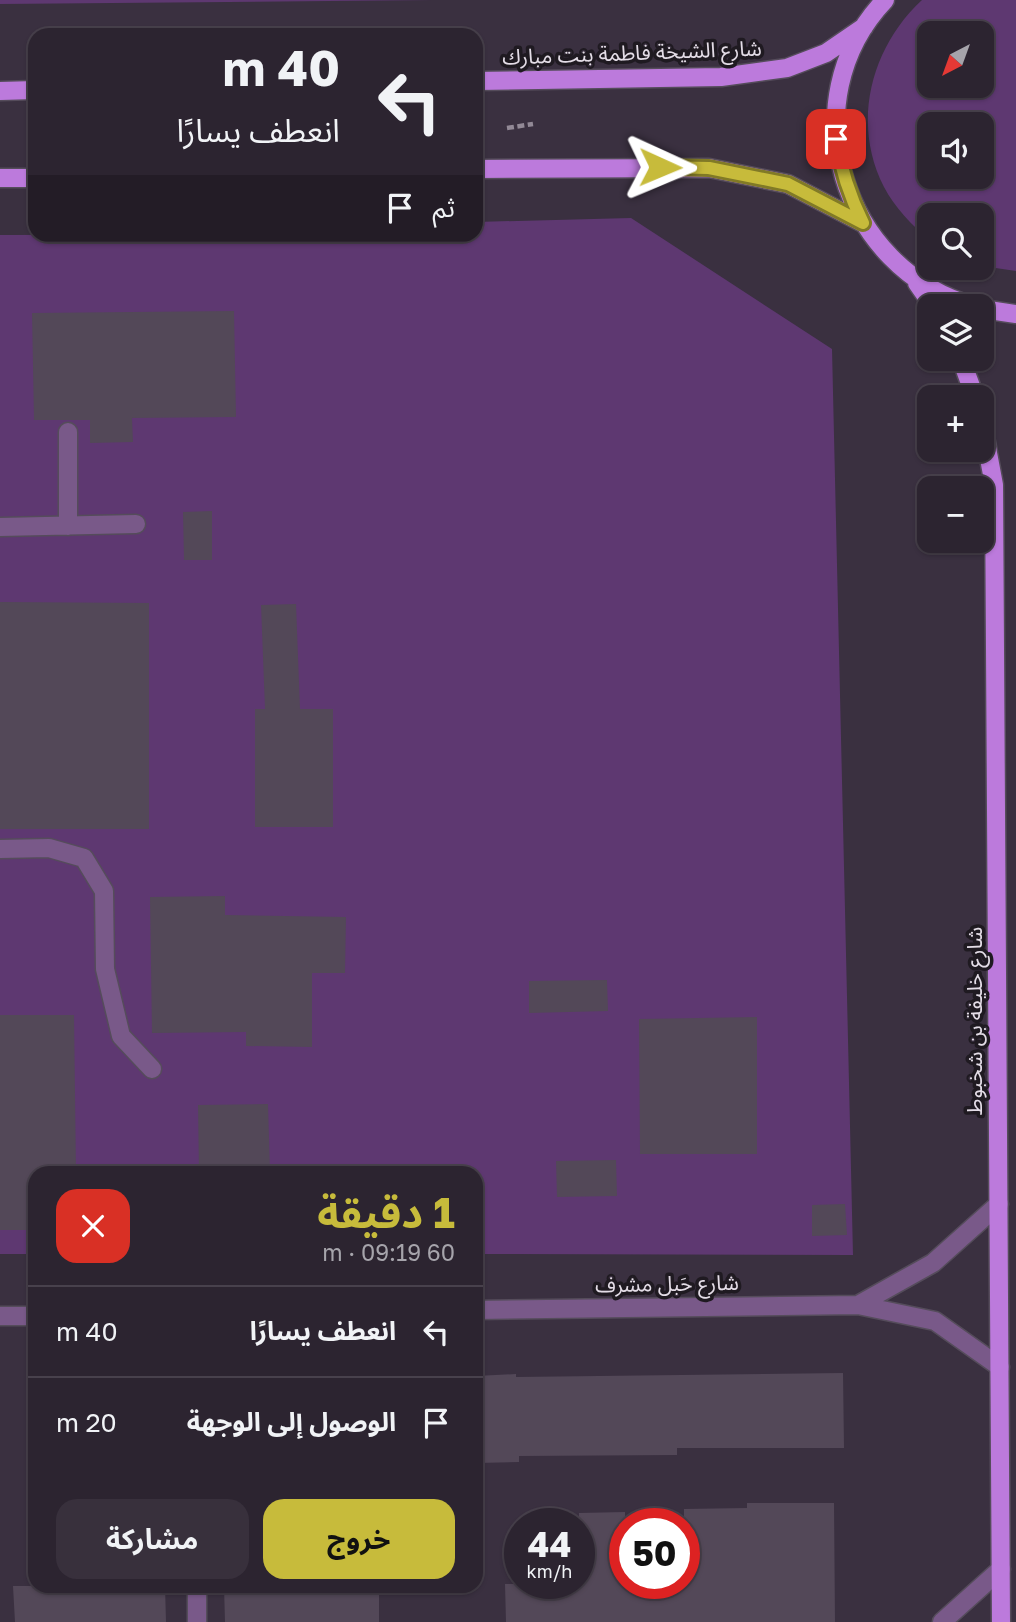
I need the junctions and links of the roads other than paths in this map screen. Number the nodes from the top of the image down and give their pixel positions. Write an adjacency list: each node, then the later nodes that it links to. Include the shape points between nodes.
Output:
1 (885, 0): 2 (main road)
2 (864, 27): 3 (main road, شارع الشيخة فاطمة بنت مبارك, via 825,52 787,68 721,77); 9 (main road, via 841,81 836,139 841,169)
3 (483, 81)
4 (28, 90): 5 (main road)
5 (0, 91)
6 (483, 169): 9 (main road, via 709,168 788,184)
7 (0, 178): 8 (main road)
8 (28, 178)
9 (863, 223): 10 (main road, via 885,253)
10 (913, 278): 11 (main road); 12 (main road)
11 (924, 294)
12 (941, 294)
13 (994, 311): 14 (main road)
14 (1016, 314)
15 (68, 432): 18 (street)
16 (990, 462): 22 (main road, شارع خليفة بن شخبوط, via 994,485)
17 (136, 524): 18 (street)
18 (68, 526): 19 (street)
19 (0, 527)
20 (0, 849): 21 (street, via 49,848 84,858 104,891 105,969 121,1035)
21 (152, 1069)
22 (999, 1204): 23 (street, شارع حَبل مشرف, via 933,1263); 27 (main road, شارع خليفة بن شخبوط)
23 (858, 1305): 24 (street, شارع حَبل مشرف); 27 (street, شارع حَبل مشرف, via 935,1321)
24 (483, 1310)
25 (0, 1316): 26 (street)
26 (28, 1316)
27 (1000, 1367): 28 (main road, شارع خليفة بن شخبوط)
28 (1001, 1569): 31 (street); 32 (main road, شارع خليفة بن شخبوط)
29 (197, 1593): 30 (street)
30 (197, 1622)
31 (942, 1622)
32 (1001, 1622)

